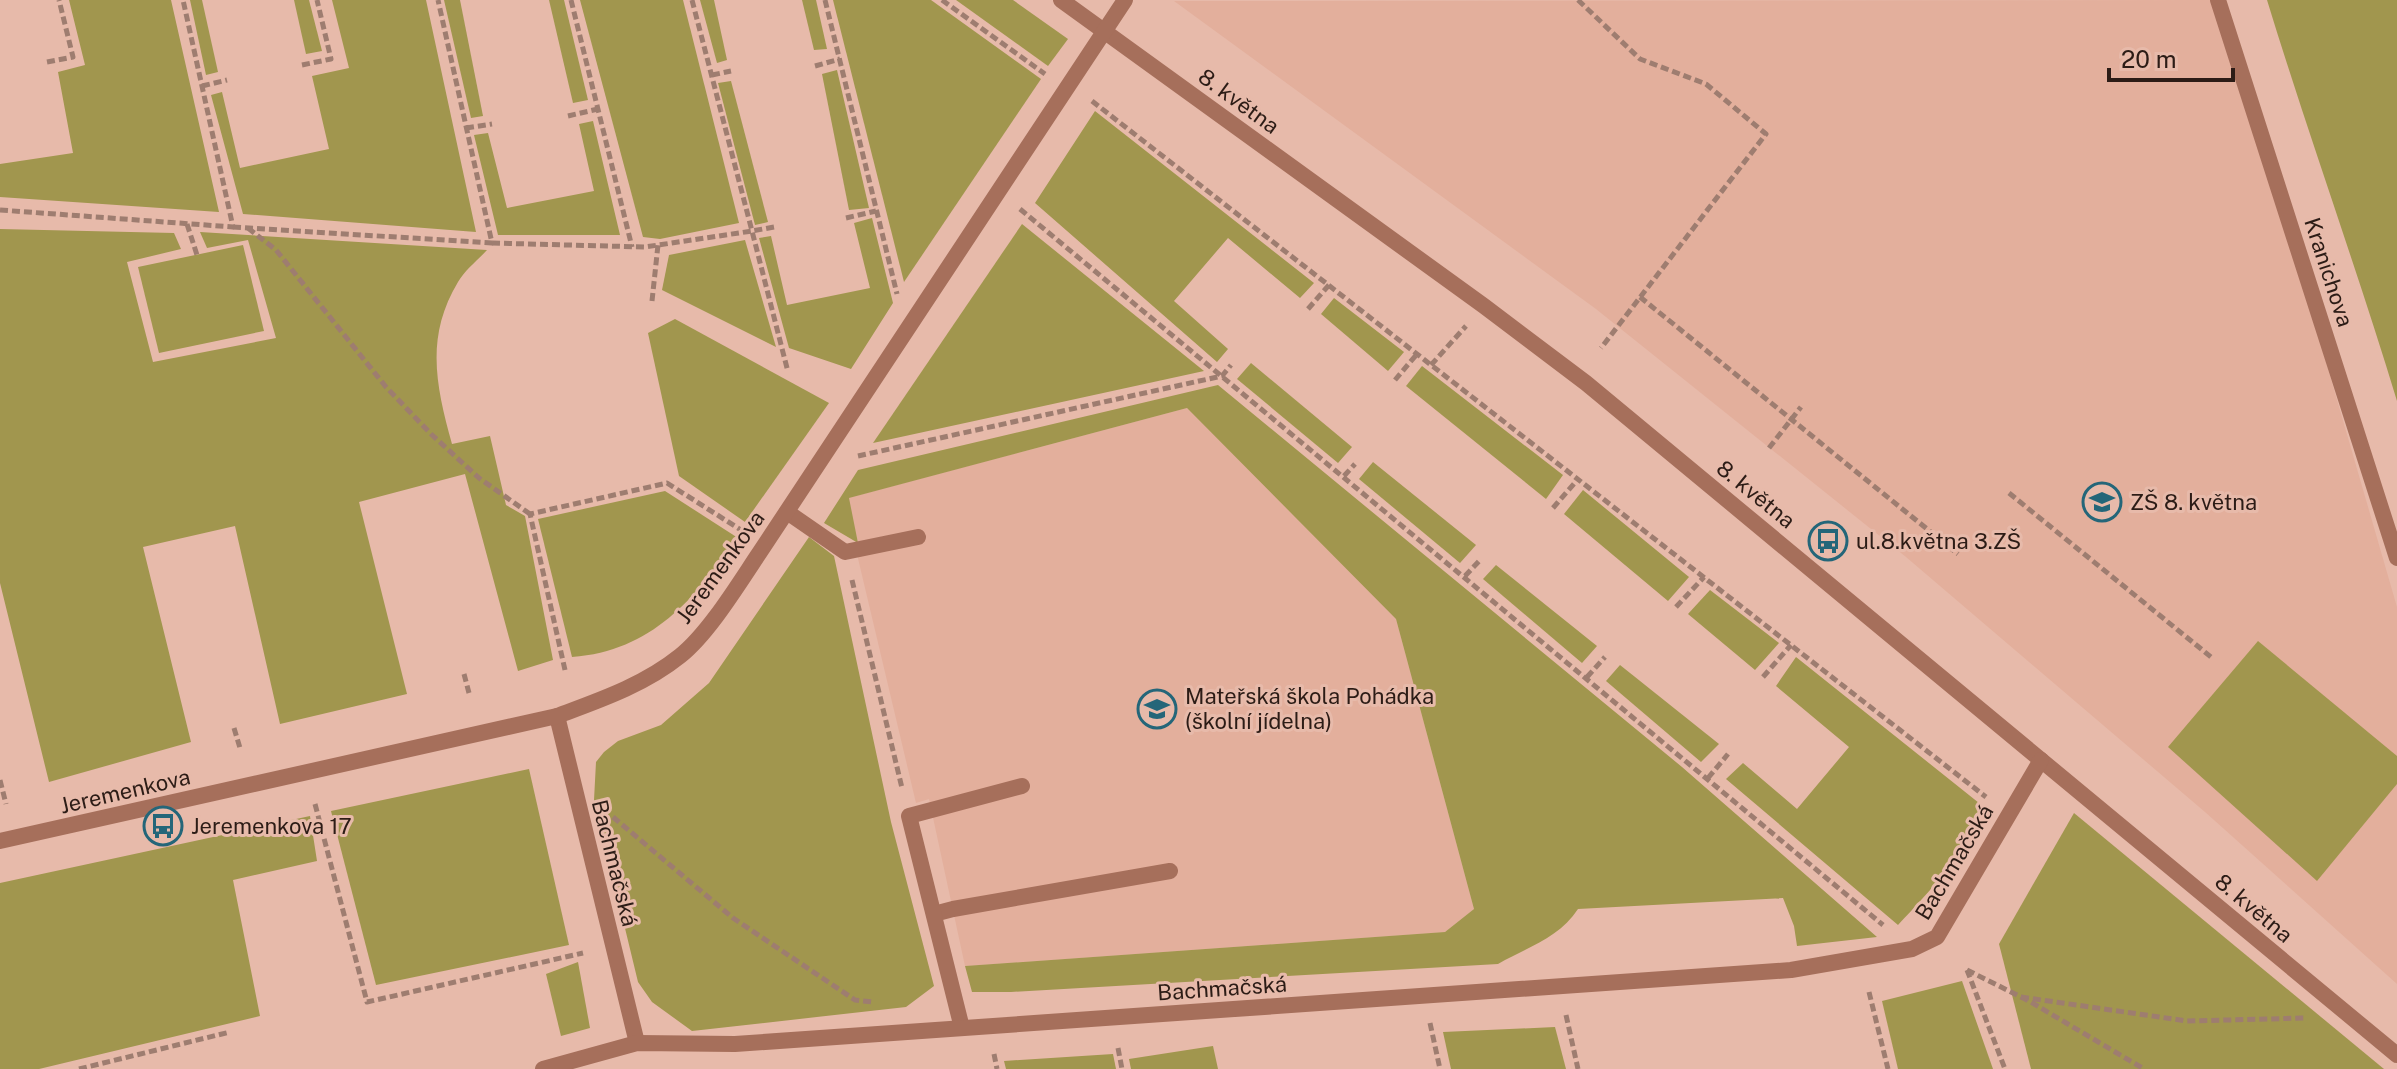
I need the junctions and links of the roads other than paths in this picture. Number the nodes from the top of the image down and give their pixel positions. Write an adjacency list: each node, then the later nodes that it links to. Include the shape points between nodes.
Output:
1 (1061, 0): 4 (street, 8. května)
2 (1125, 0): 4 (street, Jeremenkova)
3 (2218, 0): 7 (street, Kranichova)
4 (1104, 30): 5 (street, Jeremenkova); 9 (street, 8. května, via 1586,383)
5 (787, 512): 6 (street, via 845,552); 8 (street, Jeremenkova, via 719,612 682,655 633,686)
6 (918, 537)
7 (2397, 558)
8 (557, 716): 11 (street, Jeremenkova); 15 (street, Bachmačská)
9 (2041, 760): 14 (street, Bachmačská, via 1937,937 1912,949 1791,970); 16 (street, 8. května)
10 (1022, 786): 13 (street, via 909,816)
11 (0, 841)
12 (1170, 871): 13 (street)
13 (934, 914): 14 (street)
14 (962, 1028): 15 (street, Bachmačská, via 735,1044)
15 (637, 1043): 17 (street)
16 (2397, 1055)
17 (543, 1069)

